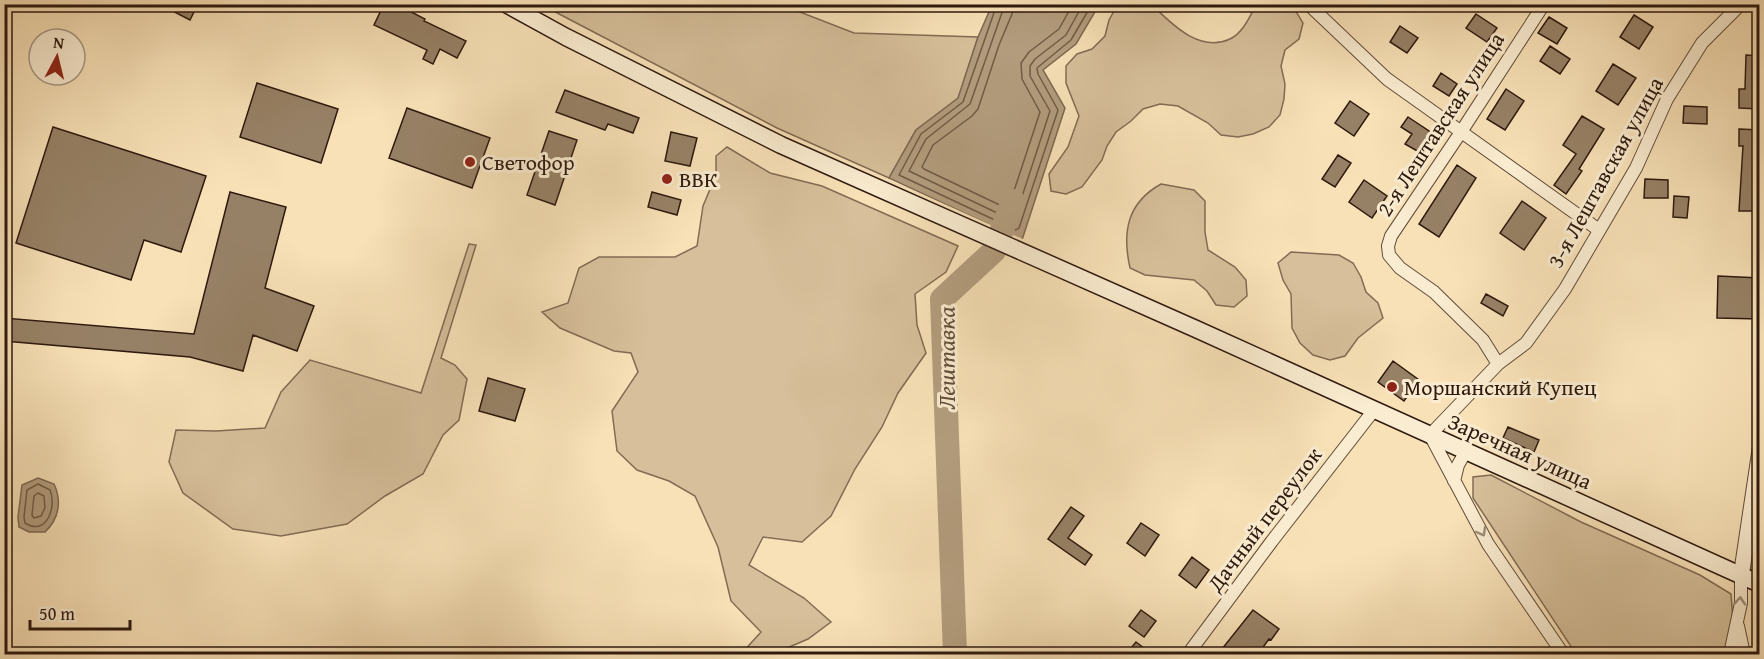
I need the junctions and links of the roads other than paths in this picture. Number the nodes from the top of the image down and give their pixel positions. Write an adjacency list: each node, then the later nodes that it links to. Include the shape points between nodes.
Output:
1 (506, 4): 8 (main road, Заречная улица, via 782,145)
2 (1308, 4): 5 (street, via 1387,79)
3 (1544, 4): 5 (street, 2-я Лештавская улица)
4 (1741, 4): 6 (street, 3-я Лештавская улица, via 1702,43 1667,99 1636,168)
5 (1461, 132): 6 (street); 7 (street, 2-я Лештавская улица, via 1391,236 1389,255 1484,340)
6 (1599, 230): 7 (street, 3-я Лештавская улица, via 1565,289 1526,343)
7 (1498, 364): 9 (street, 3-я Лештавская улица)
8 (1374, 410): 9 (main road, Заречная улица); 16 (street, Дачный переулок)
9 (1430, 435): 11 (main road, Заречная улица); 12 (street)
10 (1760, 450): 13 (street)
11 (1466, 451): 12 (street); 13 (main road, Заречная улица)
12 (1454, 480): 17 (street, one-way to 17, via 1488,544)
13 (1741, 577): 14 (main road); 15 (street, one-way to 13)
14 (1760, 584)
15 (1737, 624): 18 (street); 19 (street)
16 (1188, 654)
17 (1563, 654)
18 (1730, 654)
19 (1744, 654)

